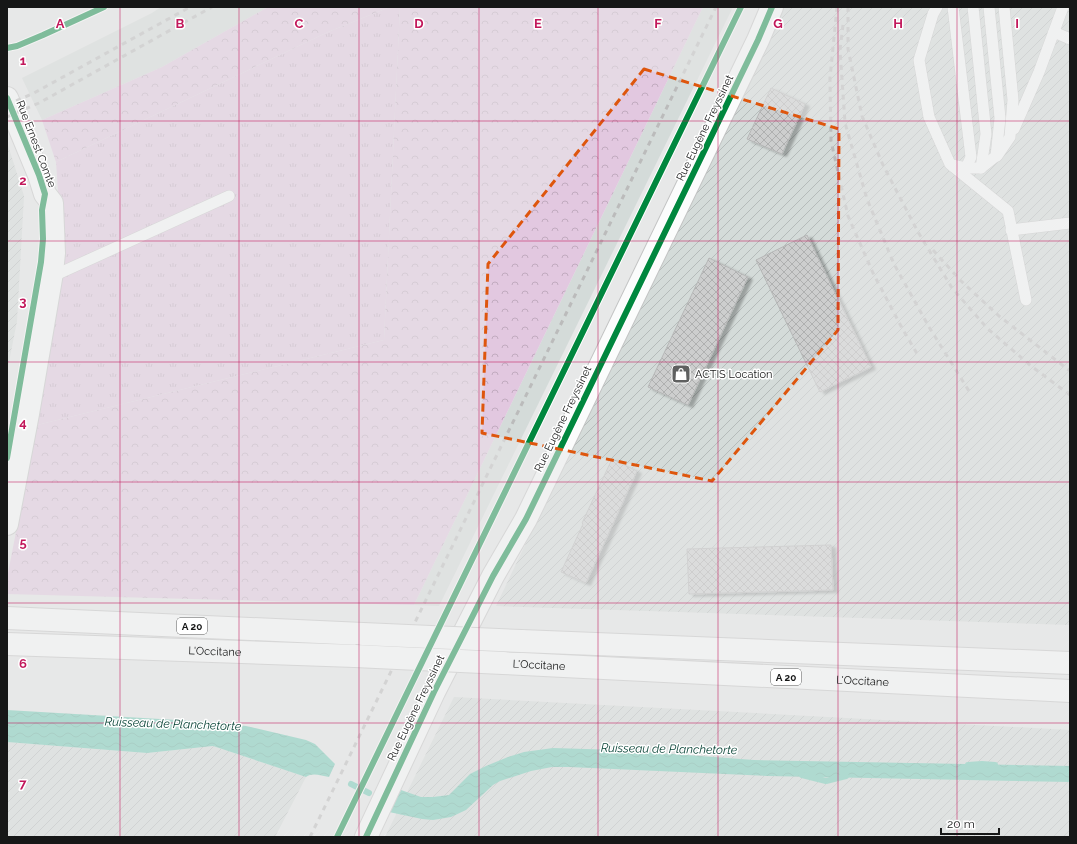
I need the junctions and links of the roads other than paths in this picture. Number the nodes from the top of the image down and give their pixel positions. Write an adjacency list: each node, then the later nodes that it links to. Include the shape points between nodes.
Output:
1 (772, 7): 28 (main road, Rue Eugène Freyssinet, via 526,519 493,576 434,692)
2 (937, 7): 13 (lane, via 932,14 919,60 929,117)
3 (954, 7): 14 (lane, via 971,157)
4 (972, 7): 15 (lane, via 986,134)
5 (989, 7): 12 (lane, via 1000,118)
6 (1004, 7): 11 (lane, via 1013,100)
7 (1063, 7): 8 (lane)
8 (1054, 32): 9 (lane); 11 (lane)
9 (1070, 39)
10 (7, 98): 16 (main road, Rue Ernest Comte)
11 (1010, 137): 12 (lane)
12 (996, 156): 15 (lane)
13 (950, 164): 14 (lane); 19 (lane, via 1008,211)
14 (966, 168): 15 (lane)
15 (981, 168)
16 (45, 194): 20 (main road, Rue Ernest Comte, via 52,202 54,253); 22 (main road, Rue Ernest Comte, via 42,210 41,262)
17 (229, 196): 20 (lane)
18 (1070, 223): 19 (lane)
19 (1011, 230): 21 (lane)
20 (51, 277): 23 (main road, Rue Ernest Comte)
21 (1026, 300)
22 (7, 458)
23 (7, 524)
24 (14, 619): 26 (main road, L'Occitane / A 20, bridge)
25 (7, 644): 27 (main road, L'Occitane / A 20, bridge, via 356,656)
26 (1070, 663)
27 (1070, 691)
28 (366, 837)

